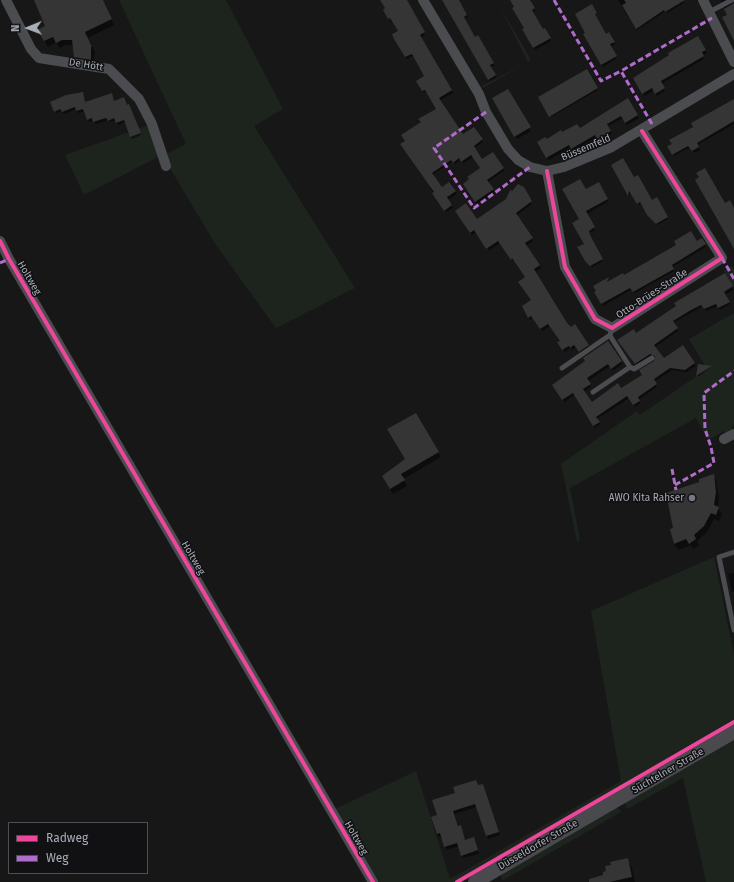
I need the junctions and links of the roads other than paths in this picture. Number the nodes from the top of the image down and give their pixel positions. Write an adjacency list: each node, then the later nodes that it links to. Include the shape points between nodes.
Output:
1 (6, 0): 9 (street, De Hött, via 31,49 40,58 109,69 139,99 152,124)
2 (423, 0): 10 (street, via 508,148 518,160)
3 (703, 0): 5 (street)
4 (732, 0): 5 (lane)
5 (709, 12): 6 (street)
6 (734, 62)
7 (734, 74): 8 (street, Büssemfeld)
8 (642, 130): 10 (street, Büssemfeld, via 610,148 564,167); 12 (street, Otto-Brües-Straße, via 722,258)
9 (166, 166)
10 (547, 171): 12 (street, Otto-Brües-Straße, via 565,267 595,319)
11 (0, 241): 23 (street, Holtweg, via 8,259)
12 (611, 331): 14 (lane); 15 (lane)
13 (652, 358): 14 (lane, via 634,369)
14 (630, 367): 16 (lane)
15 (562, 368)
16 (594, 392)
17 (734, 434): 18 (street)
18 (724, 439)
19 (734, 552): 20 (lane, via 719,557)
20 (734, 630)
21 (734, 732): 22 (main road, Süchtelner Straße)
22 (601, 809): 24 (main road, Düsseldorfer Straße)
23 (373, 882)
24 (475, 882)

